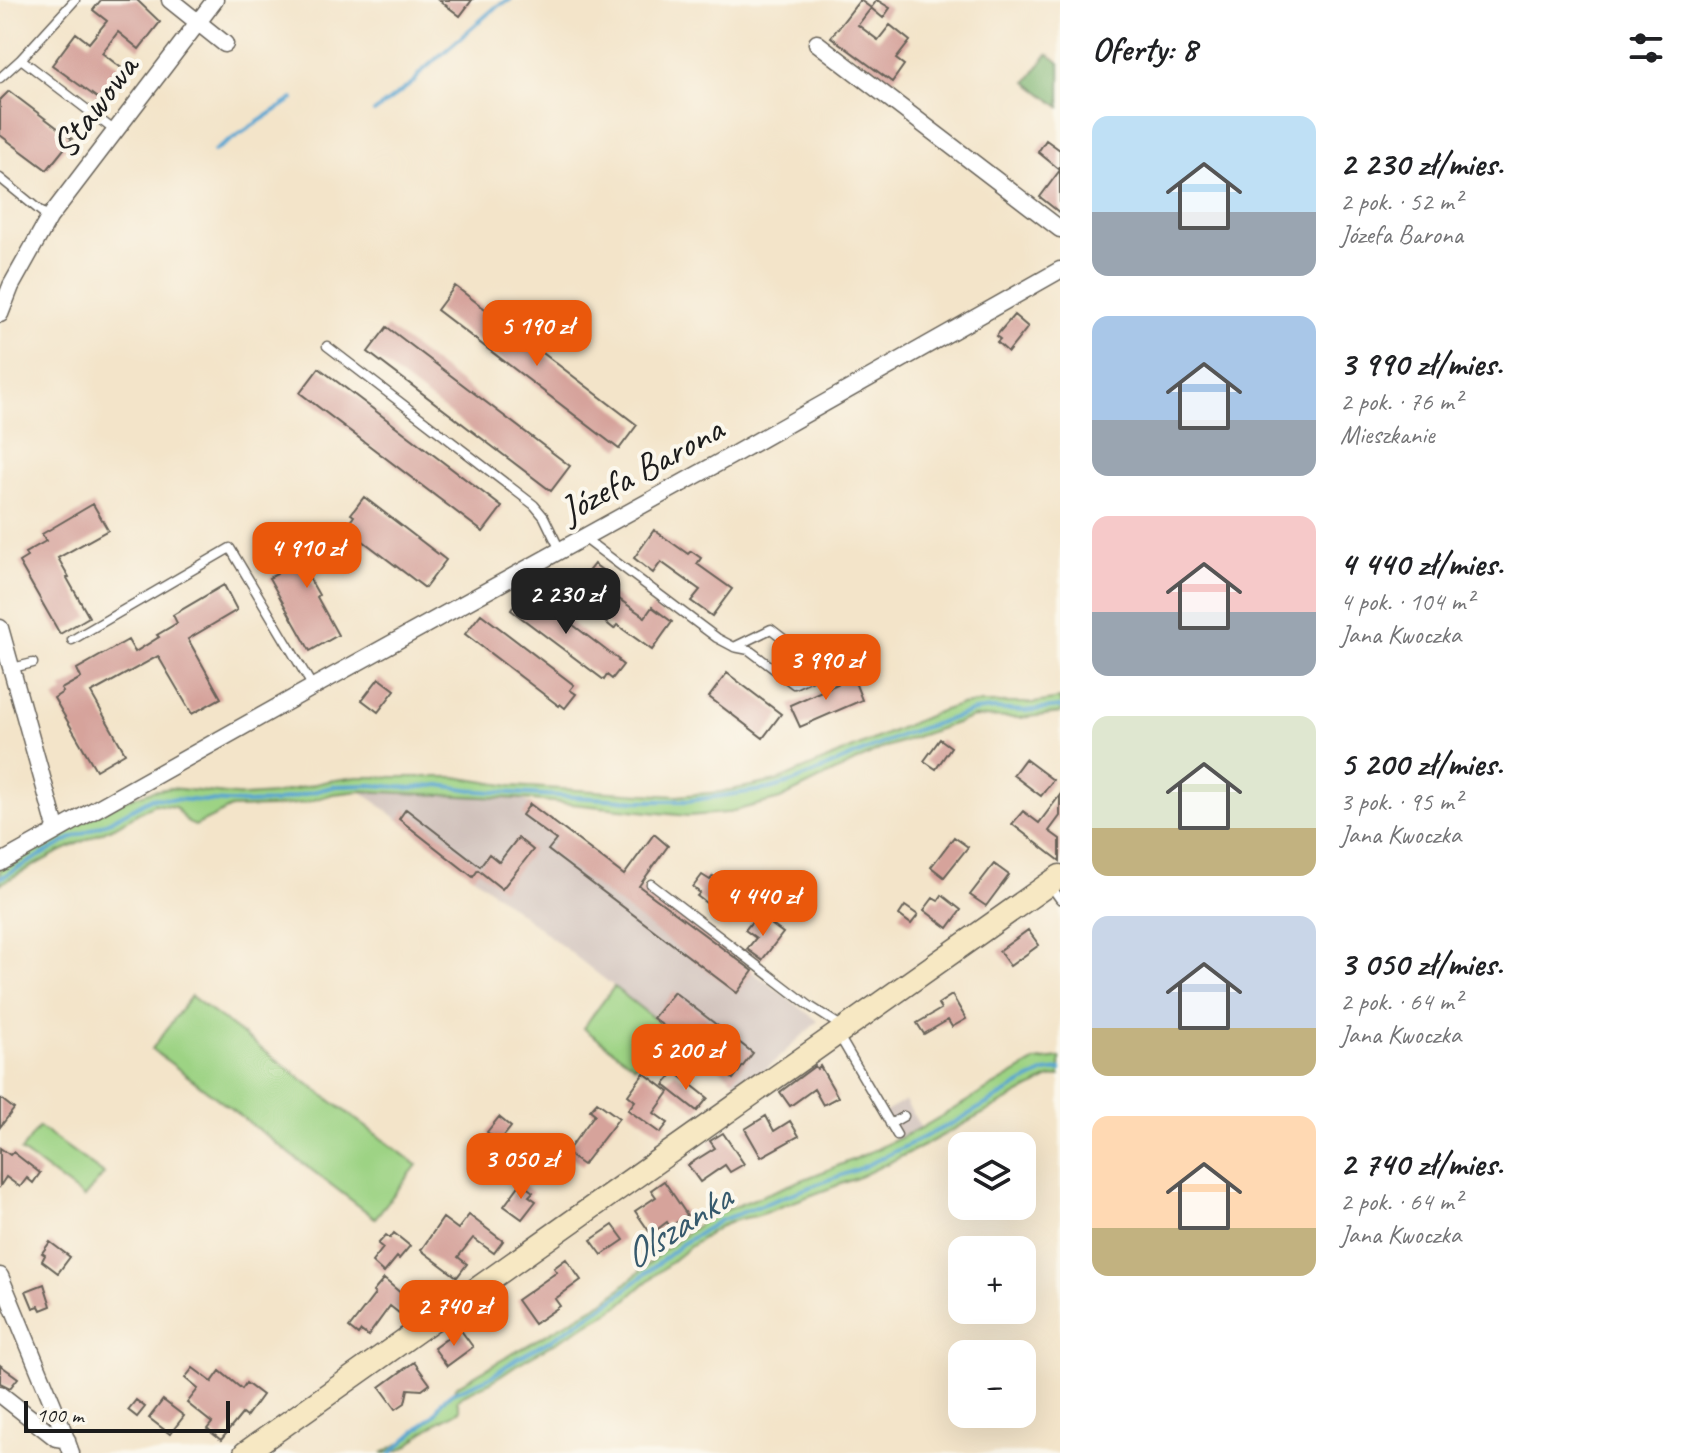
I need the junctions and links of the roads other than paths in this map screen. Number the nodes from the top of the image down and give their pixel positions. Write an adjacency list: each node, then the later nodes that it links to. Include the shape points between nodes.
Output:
1 (75, 0): 7 (lane)
2 (170, 0): 4 (street)
3 (215, 0): 4 (street, Stawowa)
4 (197, 23): 6 (street); 9 (street, Stawowa)
5 (817, 43): 12 (street)
6 (225, 44)
7 (21, 59): 8 (lane); 9 (lane)
8 (0, 78)
9 (115, 131): 11 (street, Stawowa)
10 (0, 178): 11 (lane)
11 (49, 218): 14 (street, Stawowa)
12 (1060, 229)
13 (1060, 270): 17 (street, Józefa Barona)
14 (6, 283): 15 (street, Stawowa)
15 (0, 314)
16 (327, 346): 18 (lane, via 534,505)
17 (583, 537): 18 (street, Józefa Barona); 21 (lane)
18 (560, 550): 24 (street, Józefa Barona)
19 (0, 628): 23 (street)
20 (72, 640): 24 (lane, via 230,548)
21 (734, 647): 21 (lane, via 771,629 824,670 794,684 749,650)
22 (33, 663): 23 (lane)
23 (11, 668): 25 (street)
24 (313, 687): 25 (street, Józefa Barona)
25 (57, 831): 26 (street, Józefa Barona)
26 (0, 863)
27 (651, 884): 29 (lane, via 840,1024)
28 (1056, 887): 29 (street)
29 (841, 1032): 31 (lane); 36 (street)
30 (904, 1116): 31 (lane)
31 (890, 1124): 32 (lane)
32 (897, 1135)
33 (0, 1276): 35 (street)
34 (0, 1394): 35 (street)
35 (69, 1446)
36 (245, 1453)

